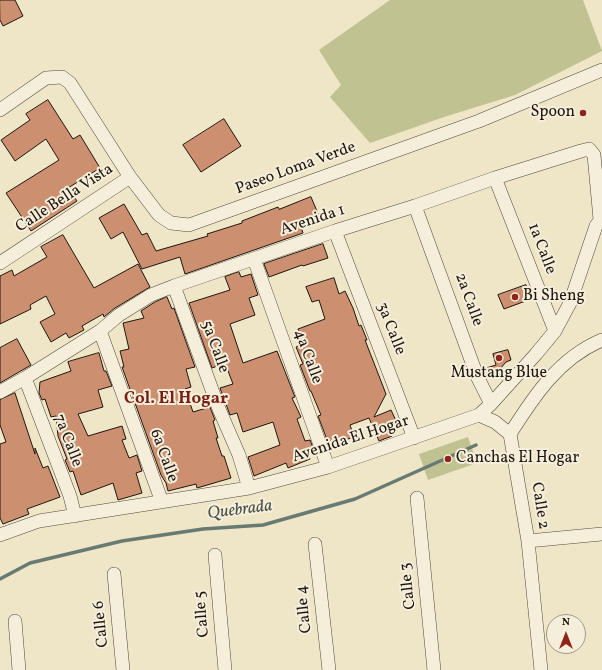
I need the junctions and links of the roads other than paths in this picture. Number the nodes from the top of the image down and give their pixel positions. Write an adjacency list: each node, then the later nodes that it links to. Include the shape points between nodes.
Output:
1 (602, 70): 3 (street, Paseo Loma Verde, via 479,121 189,225 171,223 159,215)
2 (0, 110): 3 (street, Paseo Loma Verde, via 46,78 62,77 70,83)
3 (130, 177): 9 (street, Calle Bella Vista)
4 (495, 178): 5 (street, Avenida 1); 6 (street, Avenida 1, via 589,149 594,156); 12 (street, 1a Calle)
5 (415, 206): 7 (street, Avenida 1); 16 (street, 2a Calle, via 478,376)
6 (601, 218): 12 (street, Avenida El Hogar, via 570,303)
7 (335, 231): 8 (street, Avenida 1); 19 (street, 3a Calle)
8 (254, 259): 10 (street, Avenida 1); 20 (street, 4a Calle)
9 (0, 262)
10 (174, 286): 11 (street, Avenida 1, via 144,299); 21 (street, 5a Calle)
11 (100, 330): 14 (street, Avenida 1); 23 (street, 6a Calle)
12 (555, 331): 16 (street, Avenida El Hogar)
13 (602, 340): 18 (street, via 588,345 563,364 543,386)
14 (25, 378): 15 (street, Avenida 1); 24 (street, 7a Calle, via 70,496)
15 (0, 392)
16 (491, 404): 17 (street, Avenida El Hogar)
17 (479, 415): 18 (street, via 495,422); 19 (street, Avenida El Hogar)
18 (510, 434): 27 (street, Calle 2)
19 (414, 438): 20 (street, Avenida El Hogar)
20 (328, 467): 21 (street, Avenida El Hogar)
21 (249, 488): 23 (street, Avenida El Hogar)
22 (417, 498): 36 (street, Calle 3)
23 (162, 502): 24 (street, Avenida El Hogar)
24 (75, 516): 26 (street, Avenida El Hogar, via 39,521)
25 (602, 534): 27 (street)
26 (0, 535)
27 (528, 542): 37 (street, Calle 2)
28 (315, 544): 35 (street, Calle 4)
29 (215, 555): 34 (street, Calle 5)
30 (114, 574): 33 (street, Calle 6)
31 (15, 621): 32 (street)
32 (19, 670)
33 (123, 670)
34 (225, 670)
35 (329, 670)
36 (434, 670)
37 (541, 670)

